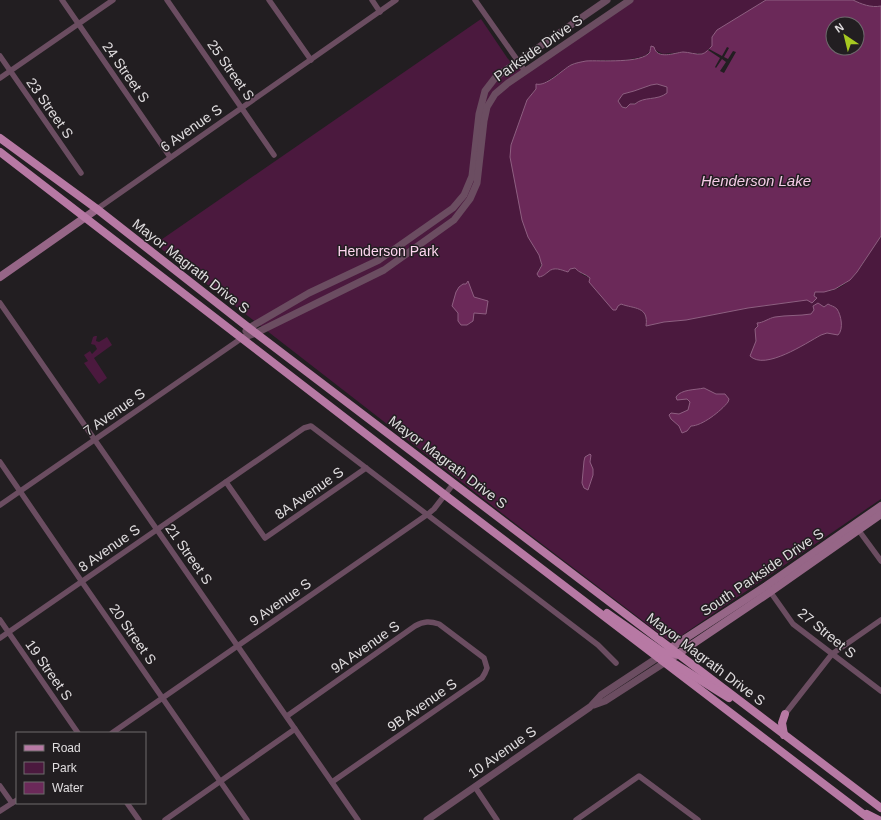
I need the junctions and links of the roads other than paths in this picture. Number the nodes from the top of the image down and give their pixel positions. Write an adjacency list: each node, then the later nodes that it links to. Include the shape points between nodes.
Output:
1 (62, 0): 11 (street, 24 Street S)
2 (113, 0): 11 (street)
3 (167, 0): 18 (street, 25 Street S)
4 (269, 0): 13 (street)
5 (372, 0): 10 (street)
6 (396, 0): 10 (street, 6 Avenue S)
7 (475, 0): 14 (street)
8 (607, 0): 14 (street, Parkside Drive S)
9 (630, 0): 16 (street, Parkside Drive S)
10 (380, 12): 13 (street, 6 Avenue S)
11 (78, 24): 15 (street); 22 (street, 24 Street S)
12 (0, 56): 15 (street, 23 Street S)
13 (311, 60): 18 (street, 6 Avenue S)
14 (518, 62): 16 (street); 28 (street, Parkside Drive S, via 495,78 485,91 479,114 472,176 464,195 453,208 379,260 309,293)
15 (10, 71): 17 (street); 23 (street, 23 Street S)
16 (525, 71): 29 (street, Parkside Drive S, via 500,89 487,107 477,183 470,199 454,220 384,270)
17 (0, 78)
18 (242, 108): 21 (street, 25 Street S); 22 (street, 6 Avenue S)
19 (0, 138): 24 (main road, Mayor Magrath Drive S)
20 (0, 152): 25 (main road, Mayor Magrath Drive S)
21 (274, 155)
22 (170, 157): 24 (street, 6 Avenue S)
23 (81, 173)
24 (97, 209): 25 (main road, 6 Avenue S); 28 (main road, Mayor Magrath Drive S)
25 (85, 218): 26 (main road, 6 Avenue S); 30 (main road, Mayor Magrath Drive S)
26 (0, 277)
27 (0, 303): 31 (street, 21 Street S)
28 (249, 328): 29 (main road, Mayor Magrath Drive S); 30 (street, Parkside Drive S)
29 (256, 333): 30 (street, Parkside Drive S); 35 (main road, Mayor Magrath Drive S)
30 (242, 338): 31 (street, 7 Avenue S); 37 (main road, Mayor Magrath Drive S)
31 (95, 440): 36 (street, 7 Avenue S); 43 (street, 21 Street S)
32 (0, 462): 36 (street, 20 Street S)
33 (366, 468): 34 (street, 8 Avenue S, via 311,426 304,428); 34 (street, 8A Avenue S, via 265,538); 40 (street)
34 (226, 482): 43 (street, 8 Avenue S)
35 (454, 484): 37 (street, 9 Avenue S); 56 (main road, Mayor Magrath Drive S)
36 (21, 491): 38 (street, 7 Avenue S); 45 (street, 20 Street S)
37 (445, 495): 40 (street, 9 Avenue S); 47 (main road, Mayor Magrath Drive S)
38 (0, 506)
39 (881, 506): 42 (main road, South Parkside Drive S)
40 (428, 514): 53 (street, 9 Avenue S); 58 (street, via 598,645)
41 (881, 514): 42 (main road, South Parkside Drive S)
42 (857, 527): 44 (street); 46 (main road, South Parkside Drive S)
43 (157, 530): 45 (street, 8 Avenue S); 53 (street, 21 Street S)
44 (881, 561)
45 (82, 582): 50 (street, 8 Avenue S); 60 (street, 20 Street S)
46 (768, 589): 54 (main road, South Parkside Drive S); 55 (street, 27 Street S, via 793,624); 56 (main road, South Parkside Drive S)
47 (574, 594): 56 (main road, via 593,603); 57 (main road, Mayor Magrath Drive S)
48 (0, 620): 50 (street, 19 Street S)
49 (881, 620): 55 (street)
50 (8, 632): 51 (street, 8 Avenue S); 67 (street, 19 Street S)
51 (0, 638)
52 (459, 639): 64 (street, 9A Avenue S, via 439,624 419,624); 71 (street, 9B Avenue S, via 485,659 486,668 482,678)
53 (238, 645): 60 (street, 9 Avenue S); 64 (street, 21 Street S)
54 (678, 654): 56 (main road, Mayor Magrath Drive S); 62 (main road, Mayor Magrath Drive S)
55 (832, 654): 59 (street, 27 Street S); 63 (street)
56 (667, 656): 57 (main road, Mayor Magrath Drive S); 61 (street, 10 Avenue S, via 605,701); 62 (main road, via 740,706); 77 (main road, Mayor Magrath Drive S)
57 (657, 658): 61 (street, 10 Avenue S, via 601,695)
58 (616, 663)
59 (881, 691)
60 (162, 698): 68 (street, 9 Avenue S); 70 (street, 20 Street S)
61 (591, 706): 73 (street, 10 Avenue S)
62 (747, 706): 65 (main road, Mayor Magrath Drive S)
63 (785, 714): 65 (main road, via 779,720); 69 (main road, via 782,723)
64 (287, 716): 66 (street, 21 Street S)
65 (768, 722): 69 (main road, Mayor Magrath Drive S)
66 (295, 729): 70 (street); 71 (street, 21 Street S)
67 (77, 732)
68 (113, 732)
69 (784, 734): 78 (main road, Mayor Magrath Drive S)
70 (220, 781): 81 (street); 82 (street, 20 Street S)
71 (332, 782): 83 (street, 21 Street S)
72 (0, 786): 75 (street)
73 (475, 787): 84 (street, 10 Avenue S); 85 (street)
74 (16, 801): 75 (street)
75 (12, 803): 79 (street)
76 (128, 804): 80 (street)
77 (856, 808): 88 (main road, Mayor Magrath Drive S); 89 (main road)
78 (881, 808)
79 (0, 811)
80 (139, 820)
81 (165, 820)
82 (248, 820)
83 (358, 820)
84 (427, 820)
85 (497, 820)
86 (576, 820): 87 (street, via 639,776)
87 (698, 820)
88 (871, 820)
89 (879, 820)

